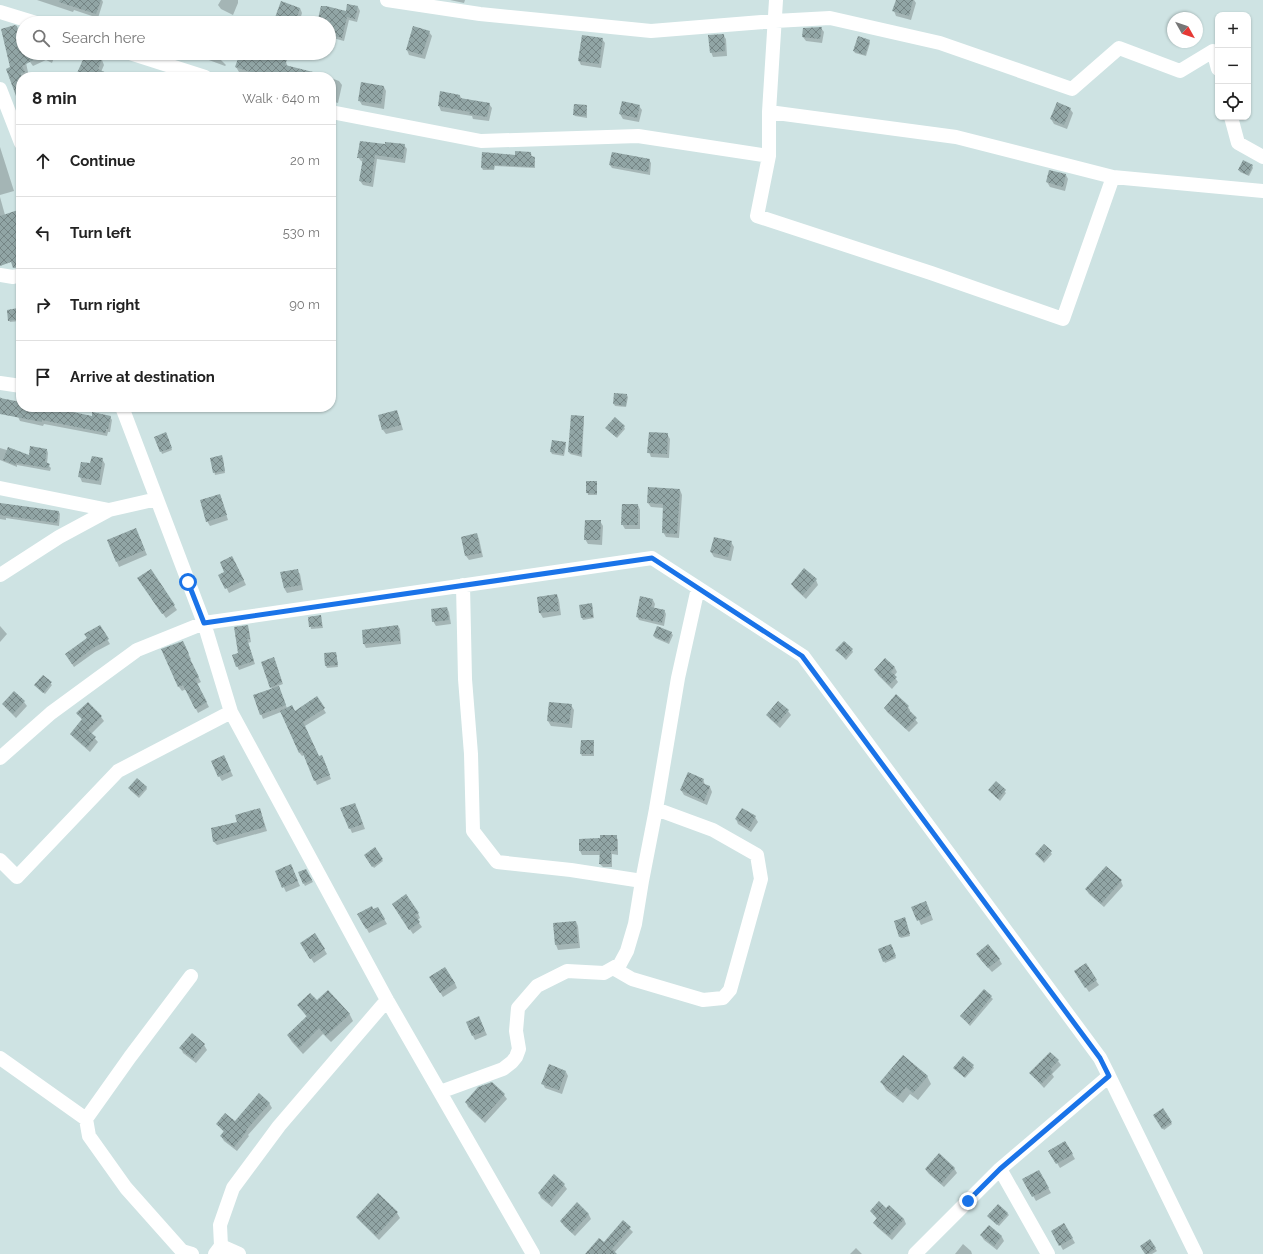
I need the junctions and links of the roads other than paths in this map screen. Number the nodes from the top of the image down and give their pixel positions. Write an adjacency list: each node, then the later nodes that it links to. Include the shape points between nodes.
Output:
1 (387, 0): 5 (street, via 480,14 651,31)
2 (776, 0): 5 (street)
3 (0, 12): 4 (street)
4 (16, 17)
5 (776, 21): 6 (street, via 830,18 933,41 1072,88 1120,48 1180,71 1213,51); 10 (street)
6 (1215, 58)
7 (152, 60): 8 (street)
8 (189, 72)
9 (0, 88): 13 (street)
10 (769, 112): 14 (street); 16 (street, via 956,137)
11 (336, 113): 14 (street, via 481,140 638,136)
12 (1232, 120): 15 (street, via 1238,143)
13 (16, 130)
14 (769, 156): 16 (street, via 757,216 1063,318)
15 (1263, 157)
16 (1113, 176): 17 (street)
17 (1263, 191)
18 (0, 275): 19 (street)
19 (16, 276)
20 (0, 383): 21 (street)
21 (16, 385)
22 (124, 412): 24 (street)
23 (0, 488): 25 (street)
24 (157, 499): 25 (street); 29 (street)
25 (109, 510): 26 (street, via 59,537)
26 (0, 575)
27 (463, 585): 28 (street, via 652,558); 29 (street); 34 (street, via 473,831 497,862)
28 (698, 588): 32 (street, via 678,678); 39 (street, via 802,656 1100,1058)
29 (204, 623): 30 (street); 31 (street, via 137,650 51,713)
30 (231, 712): 33 (street, via 118,771 17,877); 37 (street)
31 (0, 758)
32 (656, 809): 34 (street); 35 (street, via 713,830 757,856 761,879 730,990 723,998 703,1000 632,979)
33 (0, 860)
34 (642, 881): 35 (street, via 635,924 627,951 620,964)
35 (613, 968): 40 (street, via 604,973 567,971 537,986 518,1008 516,1031 519,1049 512,1062 503,1069)
36 (191, 976): 41 (street)
37 (387, 1000): 40 (street); 43 (street, via 279,1126 233,1188 220,1225)
38 (0, 1058): 41 (street)
39 (1109, 1076): 42 (street); 49 (street)
40 (440, 1092): 46 (street)
41 (86, 1119): 44 (street, via 88,1136 126,1188 182,1252)
42 (1000, 1169): 47 (street); 48 (street)
43 (218, 1250): 45 (street)
44 (192, 1254)
45 (239, 1254)
46 (533, 1254)
47 (915, 1254)
48 (1048, 1254)
49 (1196, 1254)

